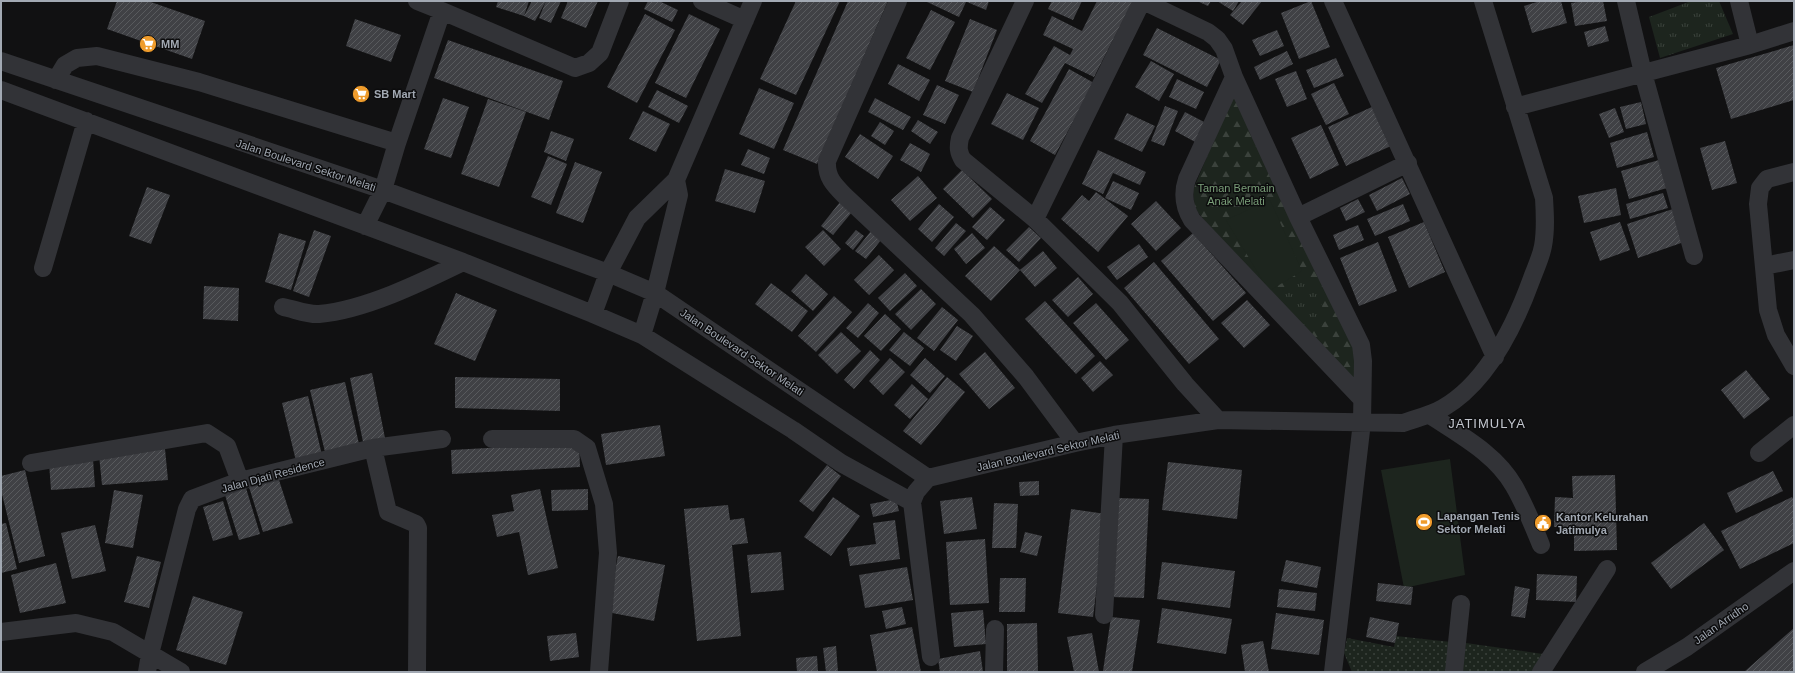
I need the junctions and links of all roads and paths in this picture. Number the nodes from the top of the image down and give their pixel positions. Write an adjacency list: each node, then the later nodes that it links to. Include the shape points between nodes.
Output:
1 (417, 1): 12 (street)
2 (620, 1): 12 (street, via 600,53 589,63 575,68)
3 (702, 1): 13 (street)
4 (753, 1): 13 (street)
5 (898, 1): 51 (street, via 827,161 829,178 972,315 1026,377)
6 (1025, 1): 29 (street, via 958,146 963,160)
7 (1142, 1): 18 (street, via 1208,32 1217,39 1224,49); 29 (street)
8 (1333, 1): 24 (street)
9 (1483, 1): 21 (street, Jalan Boulevard Sektor Melati)
10 (1626, 1): 17 (street)
11 (1739, 1): 15 (street)
12 (442, 11): 23 (street)
13 (745, 20): 26 (street)
14 (1794, 31): 15 (street)
15 (1750, 45): 17 (street)
16 (1, 62): 19 (street, Jalan Boulevard Sektor Melati)
17 (1643, 73): 21 (street); 31 (street)
18 (1234, 77): 28 (street); 43 (street, via 1186,184 1187,211 1192,220)
19 (56, 80): 23 (street, via 65,65 76,58 97,56 199,82); 27 (street, Jalan Boulevard Sektor Melati)
20 (1, 90): 22 (street)
21 (1515, 107): 41 (street, Jalan Boulevard Sektor Melati, via 1544,198 1546,221 1543,247 1519,312)
22 (86, 121): 30 (street); 35 (street)
23 (397, 143): 27 (street)
24 (1408, 163): 28 (street); 41 (street)
25 (1794, 172): 34 (street, via 1767,180 1760,188 1758,204)
26 (676, 180): 36 (street, via 637,218); 37 (street, via 679,195)
27 (383, 190): 30 (street); 36 (street, Jalan Boulevard Sektor Melati)
28 (1298, 218): 43 (street, via 1361,345)
29 (1035, 219): 45 (street, via 1120,302 1185,384)
30 (365, 226): 33 (street)
31 (1694, 256)
32 (1794, 260): 34 (street)
33 (463, 262): 38 (street, via 411,287 353,307 318,314); 39 (street)
34 (1764, 266): 42 (street, via 1771,324)
35 (43, 268)
36 (608, 273): 37 (street, Jalan Boulevard Sektor Melati); 39 (street)
37 (655, 293): 40 (street); 55 (street, Jalan Boulevard Sektor Melati)
38 (283, 307)
39 (593, 314): 40 (street)
40 (642, 335): 57 (street, via 841,463)
41 (1495, 357): 44 (street, Jalan Boulevard Sektor Melati, via 1468,389)
42 (1794, 366)
43 (1362, 399): 46 (street)
44 (1430, 415): 46 (street, Jalan Boulevard Sektor Melati, via 1403,423); 58 (street, via 1484,451 1502,469 1514,485)
45 (1218, 420): 46 (street, Jalan Boulevard Sektor Melati); 48 (street, Jalan Boulevard Sektor Melati)
46 (1362, 422): 67 (street)
47 (1794, 424): 53 (street)
48 (1114, 436): 51 (street, Jalan Boulevard Sektor Melati); 62 (street)
49 (442, 439): 52 (street, Jalan Djati Residence)
50 (492, 440): 71 (street, via 574,439 587,448 604,504 608,553)
51 (1075, 443): 55 (street, Jalan Boulevard Sektor Melati)
52 (374, 448): 56 (street, Jalan Djati Residence); 70 (street, via 388,512 416,524 418,528)
53 (1759, 453)
54 (31, 463): 56 (street, via 207,433 227,446)
55 (928, 478): 57 (street, via 916,492)
56 (240, 481): 65 (street, Jalan Djati Residence, via 192,499 187,509)
57 (912, 502): 66 (street)
58 (1541, 545)
59 (1607, 569): 74 (street)
60 (1794, 570): 75 (street, Jalan Arridho, via 1686,647)
61 (1461, 604): 73 (street)
62 (1104, 615)
63 (995, 629): 72 (street)
64 (1, 632): 65 (street, via 76,623 113,632)
65 (150, 654): 68 (street); 69 (street)
66 (931, 657)
67 (1337, 667)
68 (147, 672)
69 (181, 672)
70 (417, 672)
71 (599, 672)
72 (994, 672)
73 (1454, 672)
74 (1541, 672)
75 (1645, 672)

